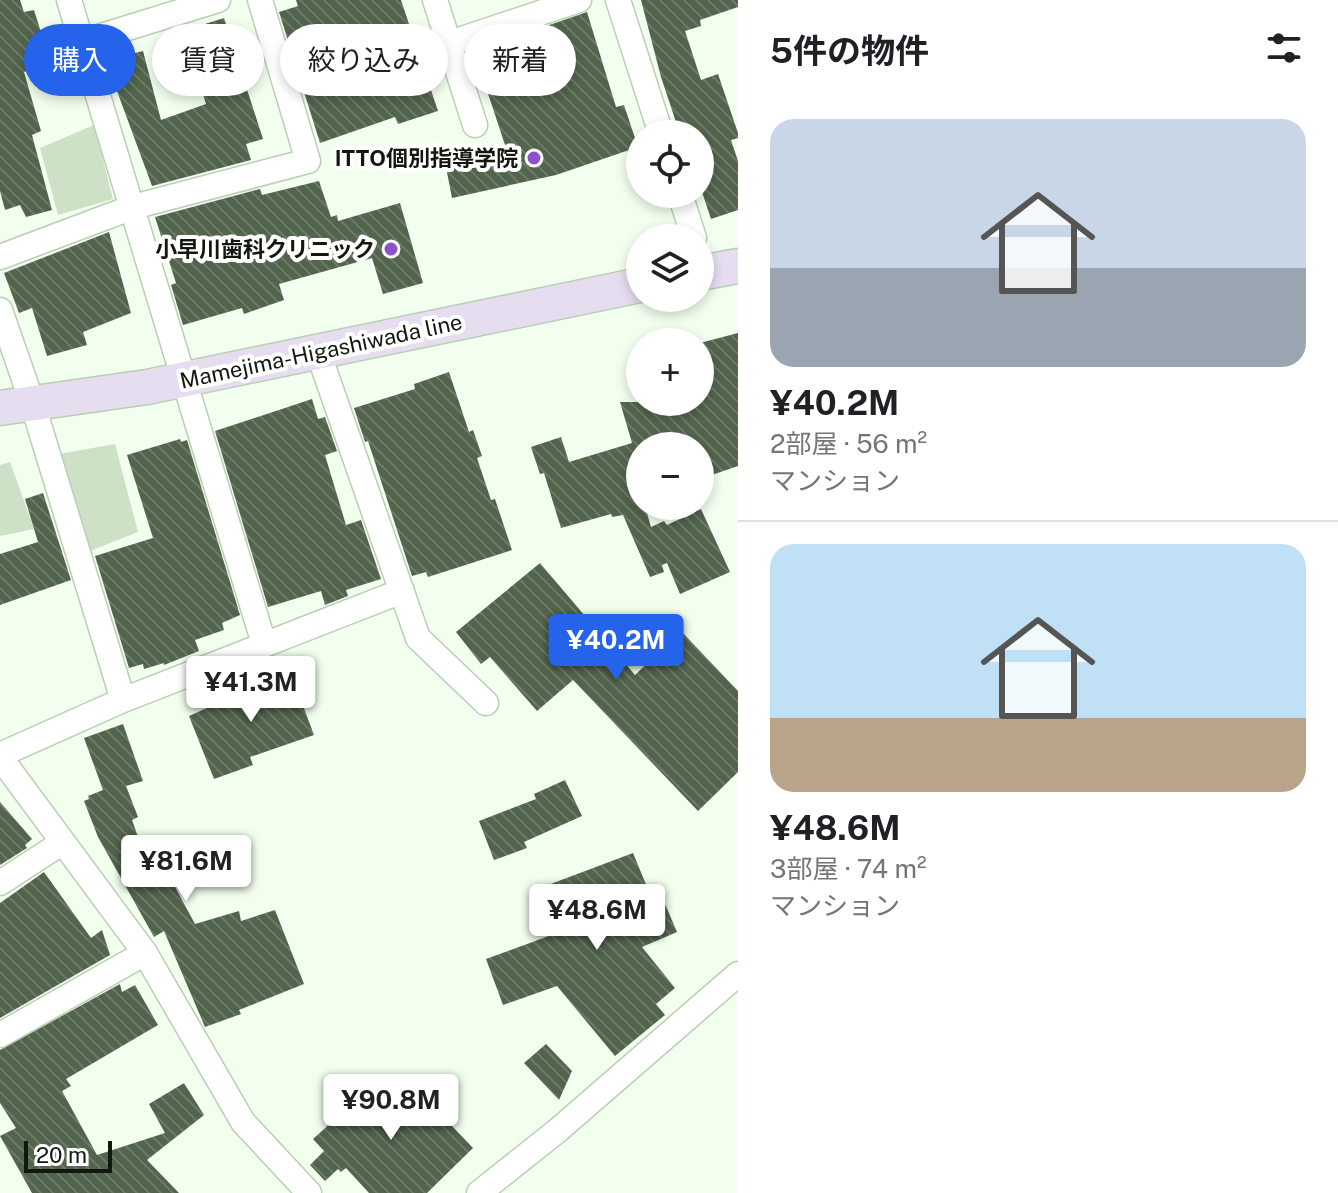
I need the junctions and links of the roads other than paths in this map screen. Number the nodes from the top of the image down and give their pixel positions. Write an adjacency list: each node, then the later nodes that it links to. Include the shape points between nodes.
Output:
1 (69, 0): 7 (street)
2 (218, 0): 8 (street)
3 (260, 0): 13 (street, via 308,161)
4 (435, 0): 9 (street)
5 (579, 0): 9 (street)
6 (618, 0): 11 (street)
7 (76, 24)
8 (136, 25)
9 (450, 43): 12 (street)
10 (99, 96): 13 (street)
11 (657, 120)
12 (475, 125)
13 (133, 207): 14 (street); 20 (street)
14 (0, 257)
15 (738, 266): 16 (main road)
16 (714, 267)
17 (626, 288): 19 (main road, Mamejima-Higashiwada line)
18 (0, 310): 21 (street)
19 (318, 352): 20 (main road, Mamejima-Higashiwada line); 22 (street)
20 (186, 379): 21 (main road, Mamejima-Higashiwada line); 23 (street)
21 (16, 405): 24 (street)
22 (402, 591): 23 (street); 25 (street, via 418,638)
23 (264, 644): 24 (street)
24 (123, 700): 26 (street)
25 (486, 703)
26 (0, 756): 27 (street)
27 (63, 842): 28 (street); 29 (street)
28 (0, 883)
29 (145, 953): 31 (street); 32 (street, via 243,1122)
30 (738, 974): 33 (street)
31 (0, 1035)
32 (309, 1193)
33 (479, 1193)

